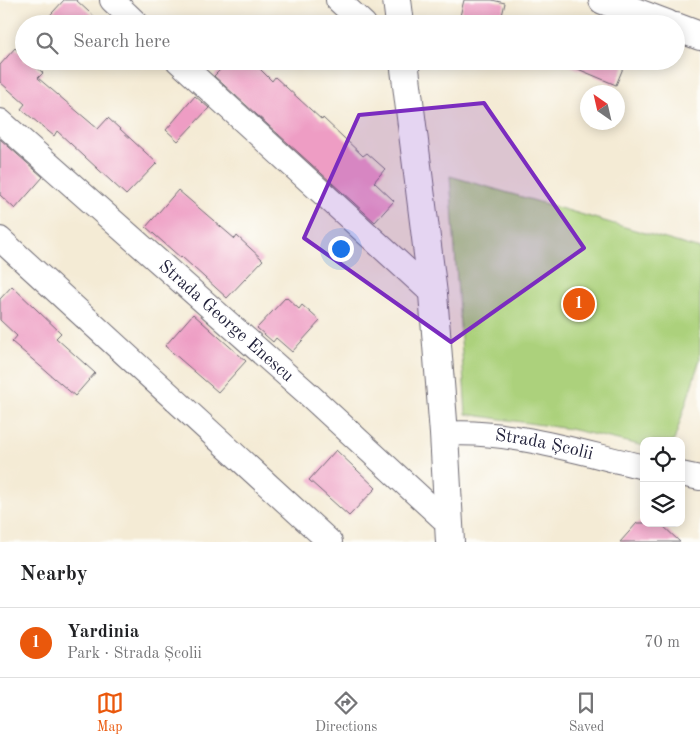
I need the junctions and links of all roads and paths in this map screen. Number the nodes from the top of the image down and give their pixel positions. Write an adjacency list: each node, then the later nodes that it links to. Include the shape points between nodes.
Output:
1 (112, 0): 5 (street)
2 (338, 0): 6 (street)
3 (397, 0): 7 (street)
4 (603, 0): 8 (street)
5 (128, 15)
6 (354, 15)
7 (399, 15)
8 (643, 15)
9 (685, 30): 10 (street)
10 (700, 36)
11 (188, 70): 15 (street)
12 (405, 70): 15 (street, Strada George Enescu)
13 (0, 121): 20 (street, Strada George Enescu, via 306,392)
14 (0, 239): 21 (street)
15 (433, 294): 16 (street, Strada George Enescu)
16 (444, 434): 17 (street, Strada Școlii, via 487,434 531,441); 20 (street, Strada George Enescu)
17 (640, 466)
18 (685, 475): 19 (street)
19 (700, 478)
20 (450, 533)
21 (330, 542)

